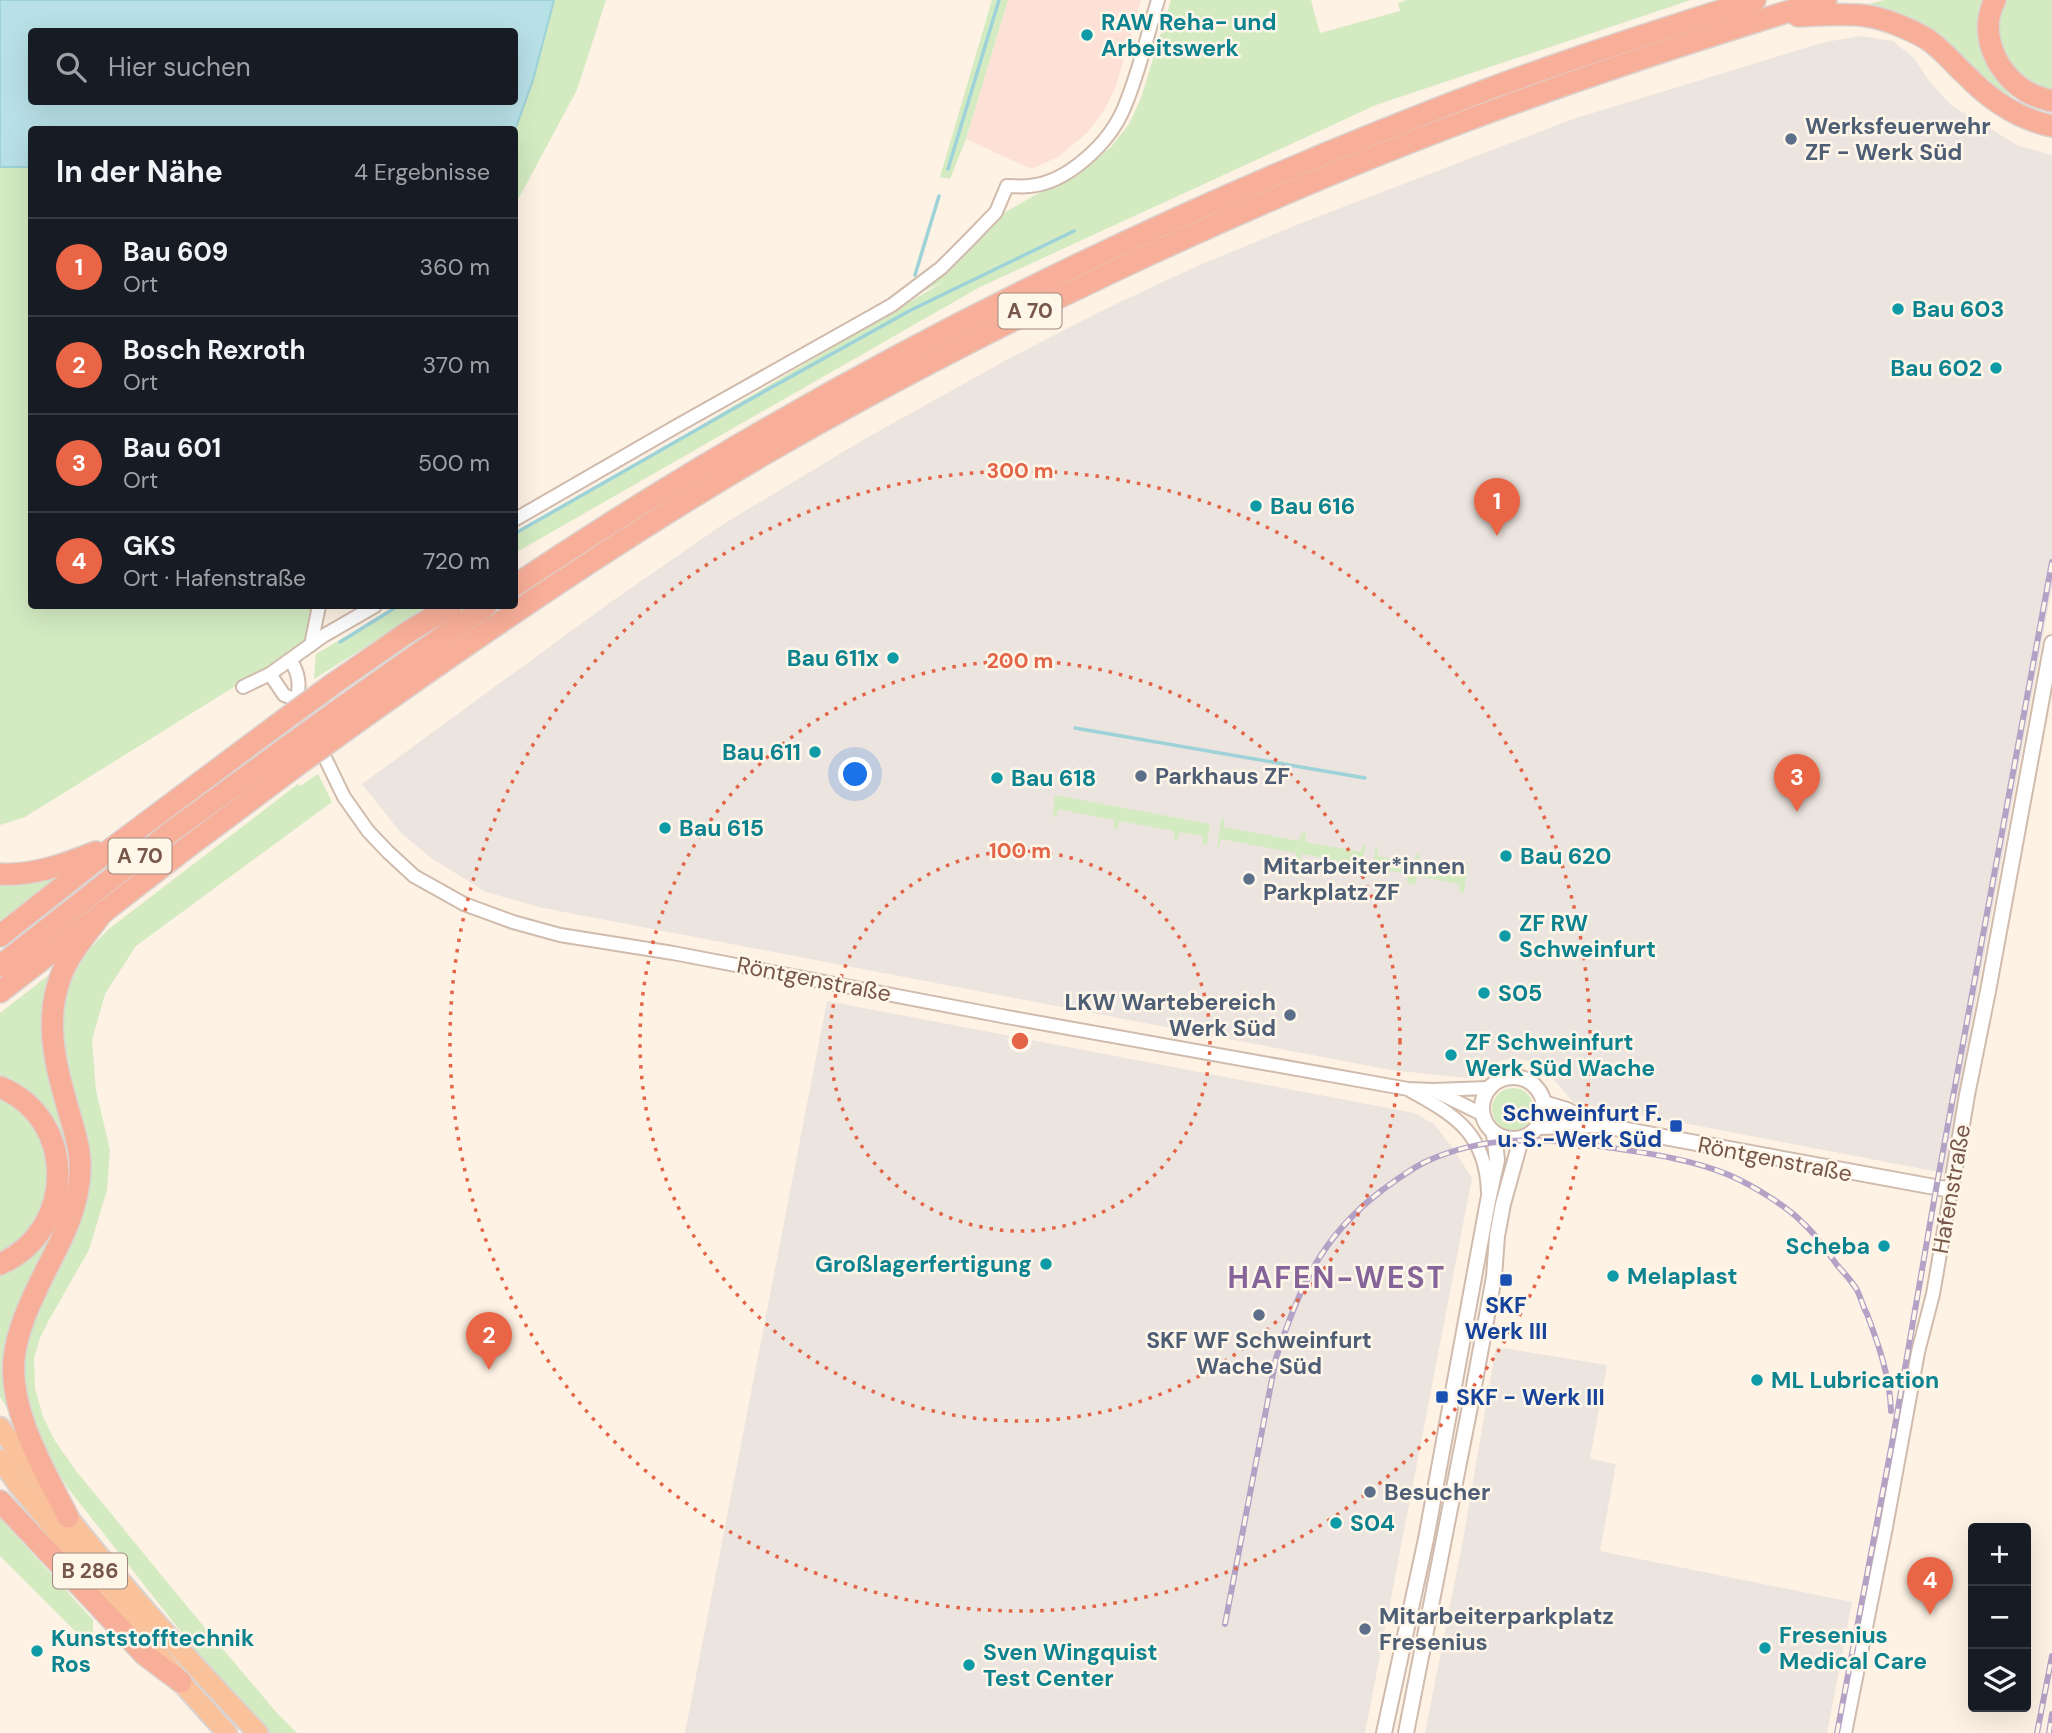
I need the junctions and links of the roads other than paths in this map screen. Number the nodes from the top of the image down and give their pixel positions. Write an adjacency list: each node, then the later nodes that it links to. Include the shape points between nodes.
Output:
1 (1157, 0): 8 (street, via 1124,108 1091,153 1065,173 1030,186 1007,186 996,212 969,240 892,305)
2 (1755, 0): 9 (highway, A 70, via 1490,89 1193,210 910,349)
3 (1826, 0): 5 (highway, A 70)
4 (1995, 0): 6 (highway, via 1989,38 2001,68 2031,94)
5 (1768, 18): 7 (highway, via 1869,16 1901,27 1937,47 2002,106); 22 (highway, A 70, bridge, via 1572,82 1407,144 1200,230 1052,300 841,411 697,495 547,590 353,725)
6 (2052, 101)
7 (2052, 126)
8 (518, 518)
9 (598, 532): 10 (highway); 11 (highway, A 70)
10 (518, 568)
11 (518, 583)
12 (317, 609): 17 (street)
13 (370, 609): 17 (street)
14 (446, 609): 23 (highway, bridge, via 333,684)
15 (482, 609): 22 (highway, A 70, bridge, via 344,706)
16 (2052, 643): 39 (street, Hafenstraße)
17 (311, 645): 18 (street)
18 (290, 661): 19 (street); 21 (street, Röntgenstraße, via 300,685)
19 (270, 674): 20 (street); 21 (street, Röntgenstraße, via 284,695)
20 (243, 687)
21 (297, 700): 31 (street, Röntgenstraße, via 344,797 375,838 414,876 464,904 513,922 560,935)
22 (287, 760): 25 (highway, A 70); 27 (highway, A 70, via 172,831)
23 (121, 842): 24 (highway, via 59,866); 26 (highway)
24 (0, 874)
25 (103, 912): 28 (highway, A 70); 51 (highway, via 62,971 52,1003 58,1072 80,1168 78,1199 32,1298 14,1359 15,1390 23,1418)
26 (0, 936)
27 (0, 966)
28 (0, 992)
29 (0, 1087): 41 (highway, via 34,1110 47,1130 59,1178 54,1206 43,1228 28,1247)
30 (1489, 1088): 32 (street, Röntgenstraße); 33 (street, via 1507,1077 1518,1077 1535,1085); 34 (street)
31 (1408, 1089): 32 (street, Röntgenstraße); 40 (street, via 1443,1108 1470,1134 1483,1162)
32 (1433, 1090): 34 (street, Röntgenstraße)
33 (1544, 1103): 35 (street, Röntgenstraße); 36 (street)
34 (1482, 1114): 37 (street)
35 (1599, 1125): 36 (street, Röntgenstraße); 39 (street, Röntgenstraße)
36 (1538, 1127): 38 (street)
37 (1494, 1133): 38 (street, via 1504,1139); 40 (street, via 1497,1160)
38 (1521, 1139): 43 (street, via 1503,1204)
39 (1951, 1190): 57 (street, Hafenstraße)
40 (1488, 1201): 42 (street)
41 (0, 1264)
42 (1470, 1298): 43 (street); 44 (street)
43 (1489, 1302): 45 (street)
44 (1456, 1382): 45 (street); 48 (street)
45 (1474, 1386): 49 (street)
46 (0, 1427): 51 (highway, B 286)
47 (0, 1459): 52 (highway, B 286)
48 (1438, 1475): 49 (street); 55 (street)
49 (1457, 1479): 56 (street)
50 (0, 1502): 52 (highway, via 145,1655)
51 (68, 1517): 54 (highway, B 286, via 167,1636)
52 (180, 1682): 53 (highway, B 286)
53 (227, 1733)
54 (258, 1733)
55 (1384, 1733)
56 (1406, 1733)
57 (1844, 1733)

